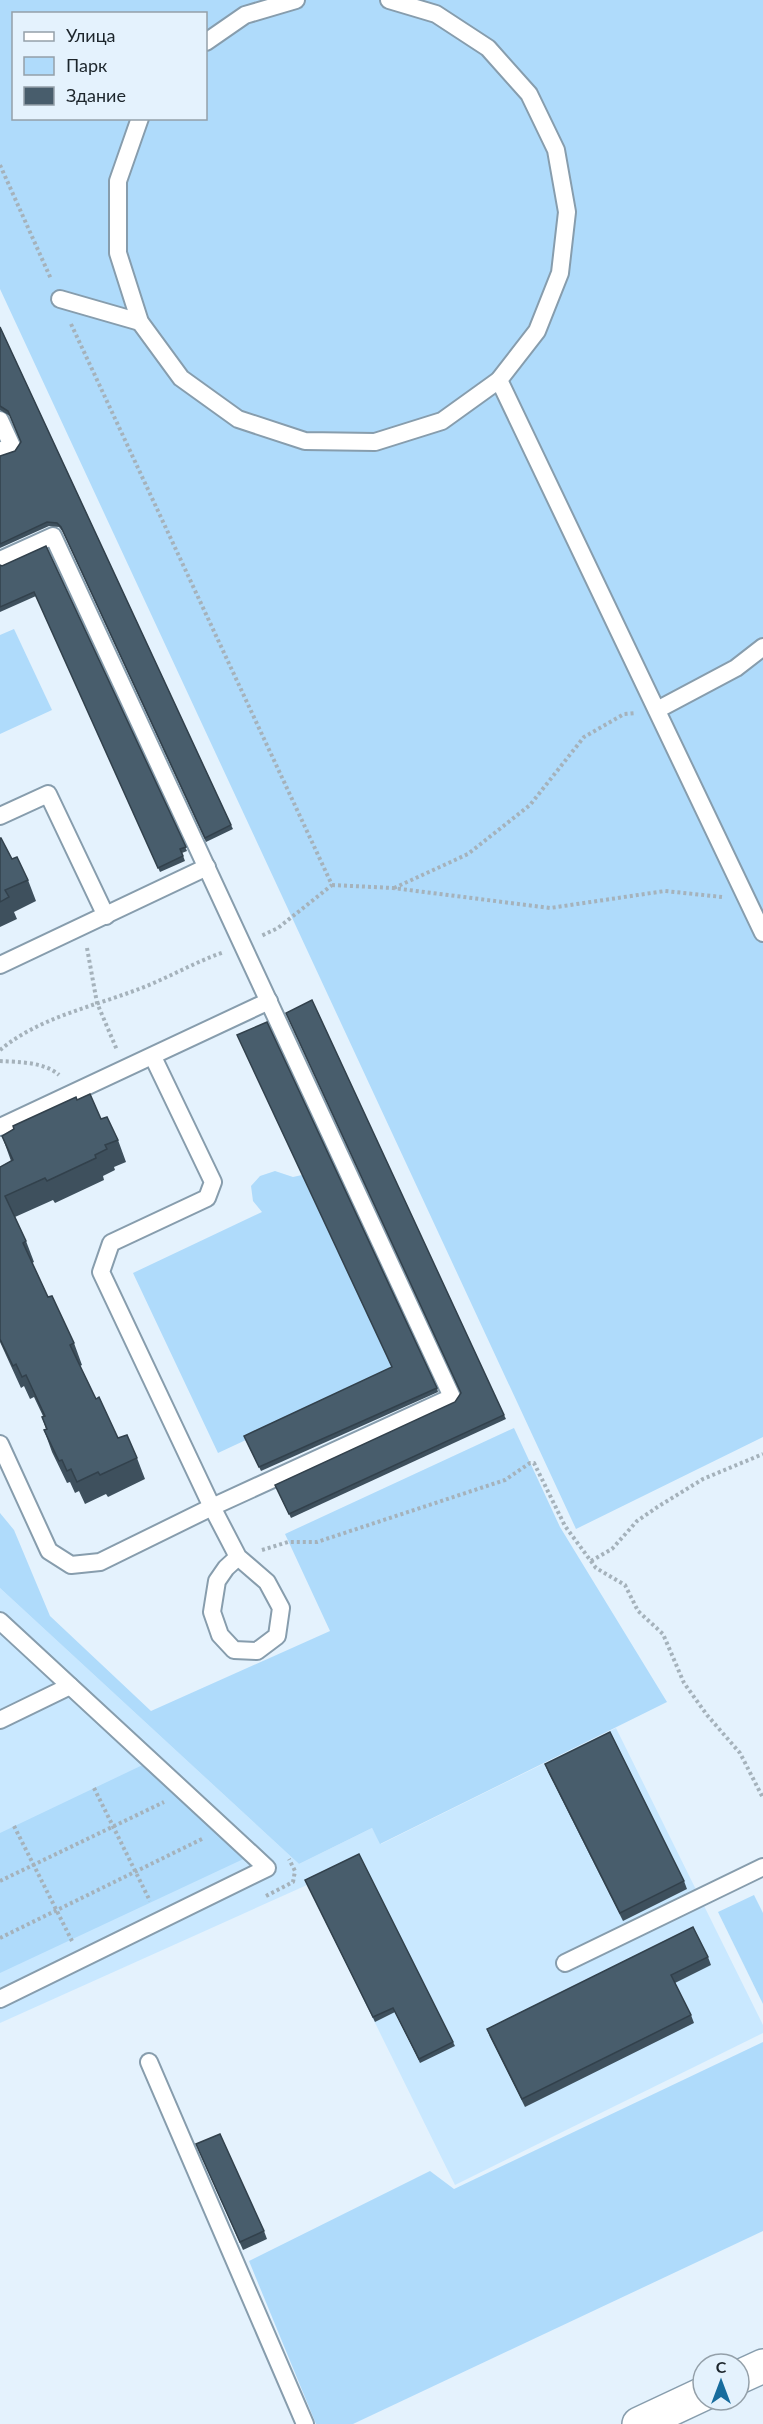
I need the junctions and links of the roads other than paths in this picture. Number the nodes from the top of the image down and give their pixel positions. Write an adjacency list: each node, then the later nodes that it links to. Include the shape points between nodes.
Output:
1 (296, 0): 3 (lane, via 245,15)
2 (389, 0): 7 (lane, via 436,14 488,48 530,94 556,150 567,212 560,273 537,331)
3 (207, 41)
4 (139, 120): 6 (lane, via 118,181 118,253)
5 (60, 299): 6 (lane)
6 (140, 322): 7 (lane, via 181,378 238,419 305,441 375,442 442,421)
7 (499, 380): 12 (lane)
8 (0, 420): 9 (lane, via 12,446)
9 (0, 451)
10 (0, 560): 14 (lane, via 53,536)
11 (763, 647): 12 (lane, via 736,668)
12 (657, 710): 16 (lane)
13 (0, 816): 15 (lane, via 48,794)
14 (207, 867): 15 (lane); 18 (lane)
15 (106, 916): 17 (lane)
16 (763, 933)
17 (0, 965)
18 (269, 1001): 19 (lane); 22 (lane, via 452,1397)
19 (153, 1057): 20 (lane); 22 (lane, via 213,1182 207,1198 111,1243 101,1272)
20 (0, 1127)
21 (0, 1444): 22 (lane, via 49,1551 71,1565 100,1562)
22 (212, 1508): 23 (lane)
23 (238, 1557): 23 (lane, via 267,1582 281,1608 277,1636 257,1651 234,1650 220,1635 212,1612 217,1581)
24 (0, 1622): 25 (lane)
25 (70, 1686): 26 (lane); 29 (lane, via 267,1869)
26 (0, 1720)
27 (763, 1867): 28 (lane)
28 (565, 1963)
29 (0, 1999)
30 (149, 2062): 32 (lane)
31 (691, 2400): 33 (street)
32 (305, 2424)
33 (639, 2424)

